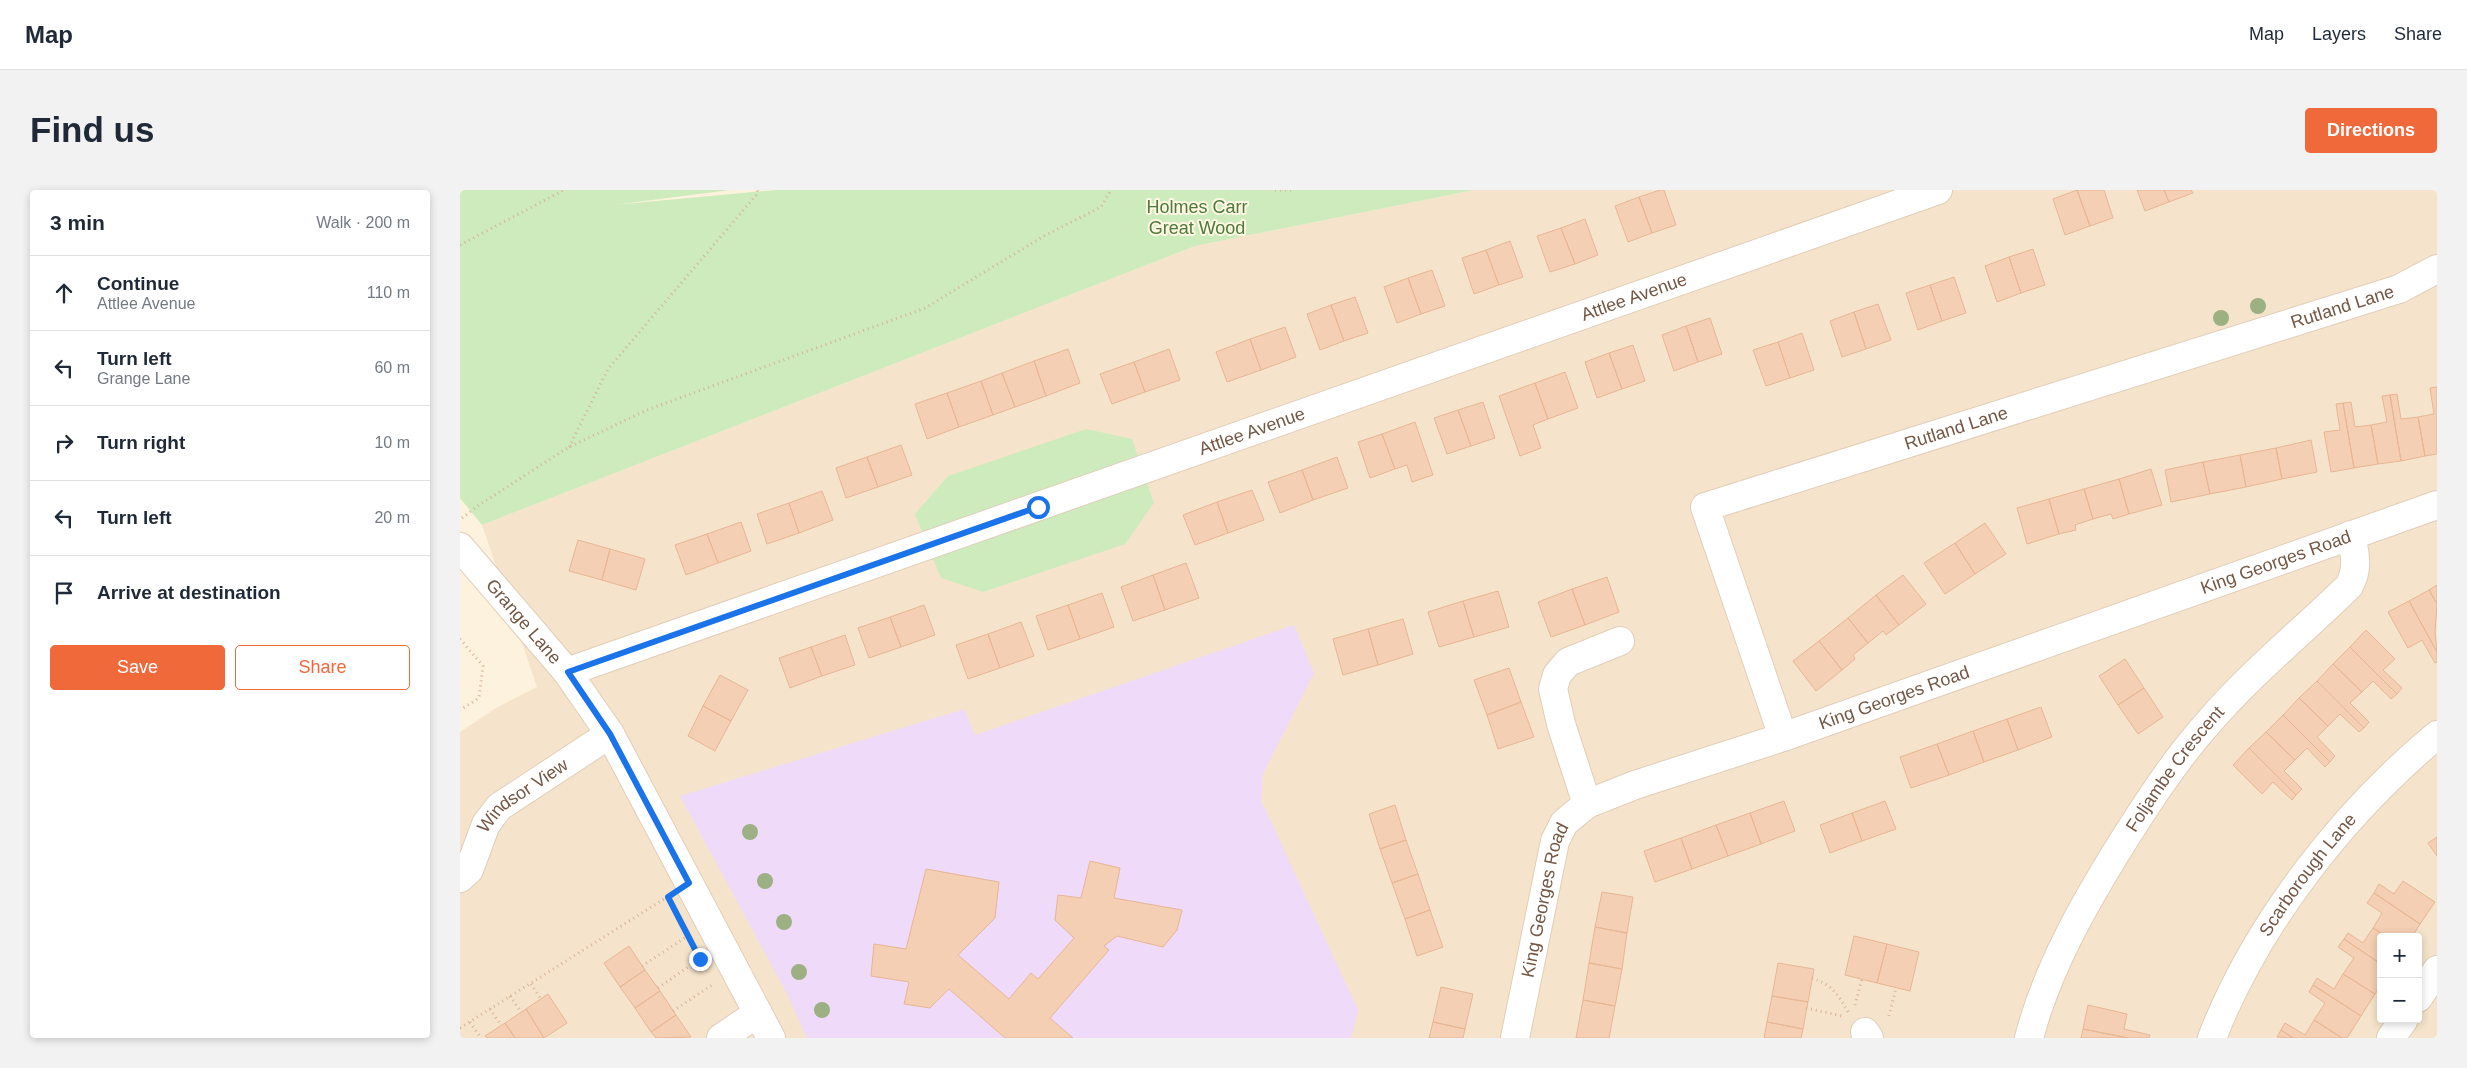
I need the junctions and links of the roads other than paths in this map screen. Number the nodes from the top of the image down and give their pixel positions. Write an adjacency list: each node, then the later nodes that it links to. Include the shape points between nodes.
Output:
1 (1938, 190): 7 (street, Attlee Avenue)
2 (2437, 269): 10 (street, Rutland Lane, via 2399,289 1705,507)
3 (2437, 505): 4 (street, King Georges Road)
4 (2351, 535): 10 (street, King Georges Road); 20 (street, Foljambe Crescent, via 2356,560 2350,586 2264,664 2207,724 2151,796 2099,880 2062,949)
5 (460, 547): 7 (street, Grange Lane)
6 (1620, 641): 11 (street, via 1568,662 1557,675 1553,689)
7 (568, 672): 8 (street, Grange Lane)
8 (610, 734): 12 (street, Windsor View, via 499,807 486,824 469,870); 15 (street, Grange Lane)
9 (2437, 735): 21 (street, Scarborough Lane, via 2401,765 2331,841 2291,894 2225,1004)
10 (1783, 737): 11 (street, King Georges Road)
11 (1587, 804): 19 (street, King Georges Road, via 1564,823 1554,841)
12 (460, 878)
13 (2437, 970): 14 (street)
14 (2422, 992)
15 (758, 1013): 17 (street); 18 (street, Grange Lane)
16 (2401, 1023): 22 (street)
17 (728, 1033)
18 (771, 1038)
19 (1515, 1038)
20 (2029, 1038)
21 (2212, 1038)
22 (2392, 1038)

